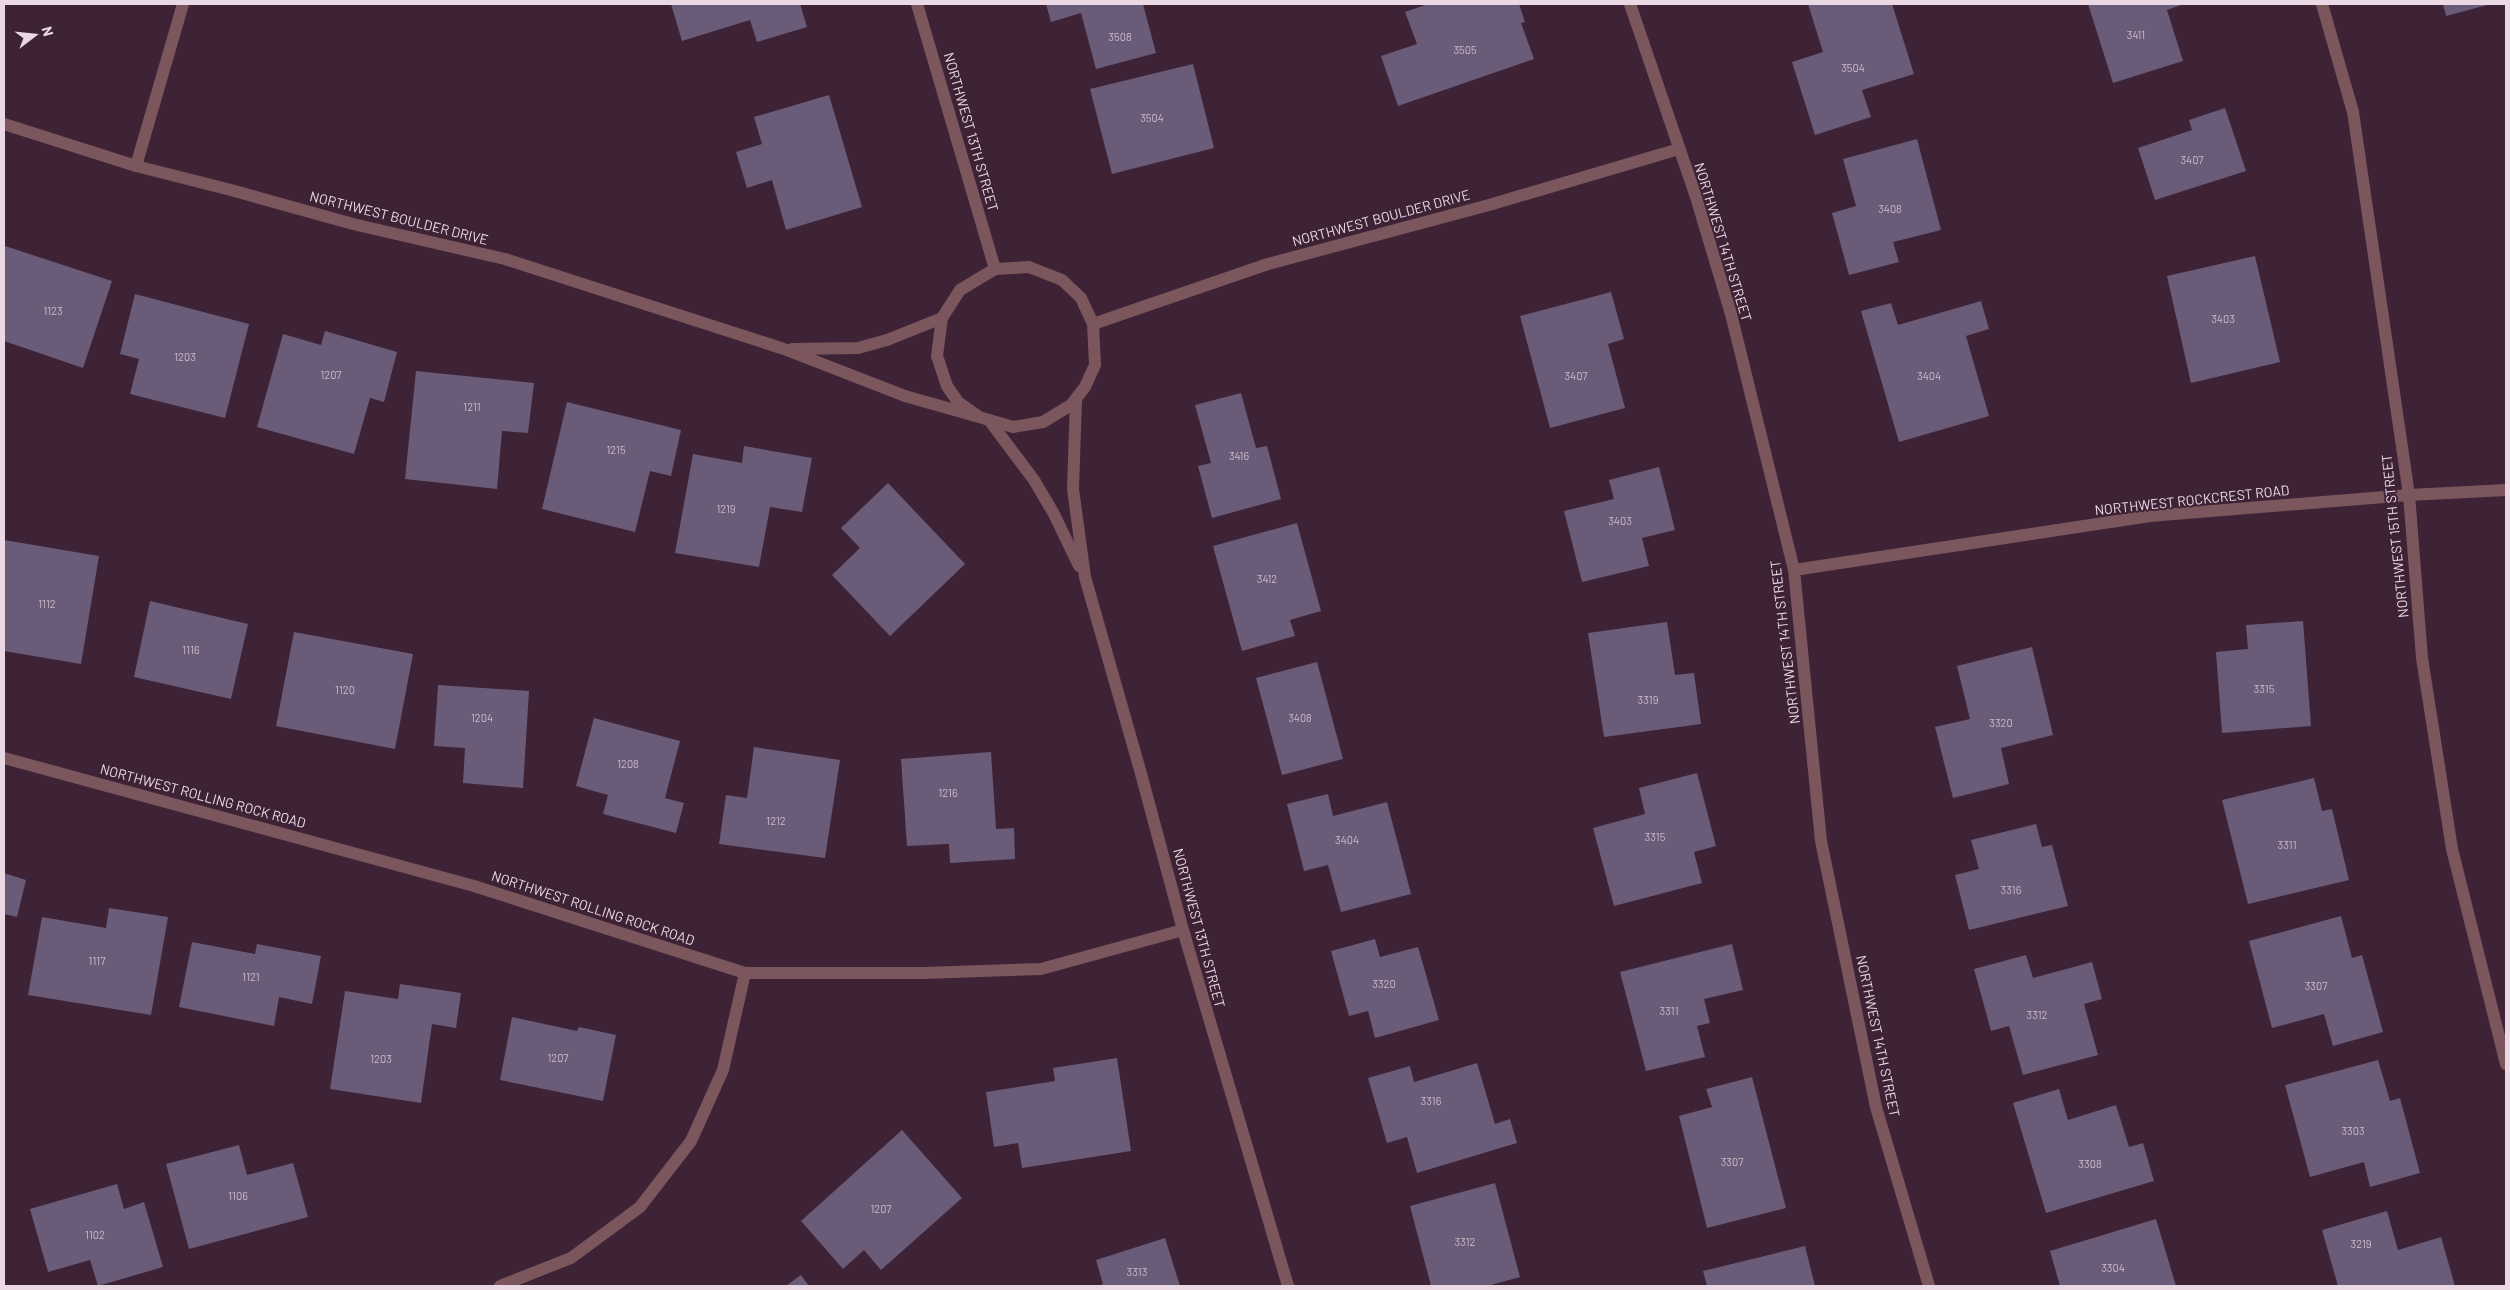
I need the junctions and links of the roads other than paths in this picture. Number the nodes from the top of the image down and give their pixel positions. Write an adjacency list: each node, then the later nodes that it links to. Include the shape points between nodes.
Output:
1 (183, 4): 7 (street)
2 (917, 4): 8 (street, NORTHWEST 13TH STREET)
3 (1630, 4): 6 (street, NORTHWEST 14TH STREET)
4 (2322, 4): 15 (street, NORTHWEST 15TH STREET, via 2353,112)
5 (4, 124): 7 (street, NORTHWEST BOULDER DRIVE)
6 (1679, 150): 10 (street, NORTHWEST BOULDER DRIVE, via 1268,264); 16 (street, NORTHWEST 14TH STREET, via 1731,314)
7 (136, 166): 11 (street, NORTHWEST BOULDER DRIVE, via 354,224 505,259)
8 (995, 270): 9 (street, via 960,290); 10 (street, via 1030,267 1062,280 1080,298)
9 (942, 318): 11 (street, NORTHWEST BOULDER DRIVE, via 858,348); 13 (street, via 937,356 947,386 958,402)
10 (1093, 324): 12 (street, via 1094,365)
11 (784, 349): 13 (street, NORTHWEST BOULDER DRIVE, via 906,396)
12 (1076, 399): 13 (street, via 1043,422 1013,427); 17 (street, NORTHWEST 13TH STREET, via 1073,488)
13 (984, 419): 17 (street, NORTHWEST 13TH STREET, via 1034,480)
14 (2506, 490): 15 (street, NORTHWEST ROCKCREST ROAD)
15 (2409, 495): 16 (street, NORTHWEST ROCKCREST ROAD, via 2150,516); 21 (street, NORTHWEST 15TH STREET, via 2422,658 2452,849)
16 (1794, 570): 24 (street, NORTHWEST 14TH STREET, via 1821,841 1876,1107)
17 (1085, 577): 19 (street, NORTHWEST 13TH STREET)
18 (4, 758): 20 (street, NORTHWEST ROLLING ROCK ROAD, via 474,886)
19 (1182, 930): 20 (street, NORTHWEST ROLLING ROCK ROAD, via 1041,969 924,973); 23 (street, NORTHWEST 13TH STREET)
20 (745, 972): 22 (street, via 723,1070 691,1141 640,1207 571,1258)
21 (2506, 1064)
22 (500, 1286)
23 (1288, 1286)
24 (1929, 1286)

